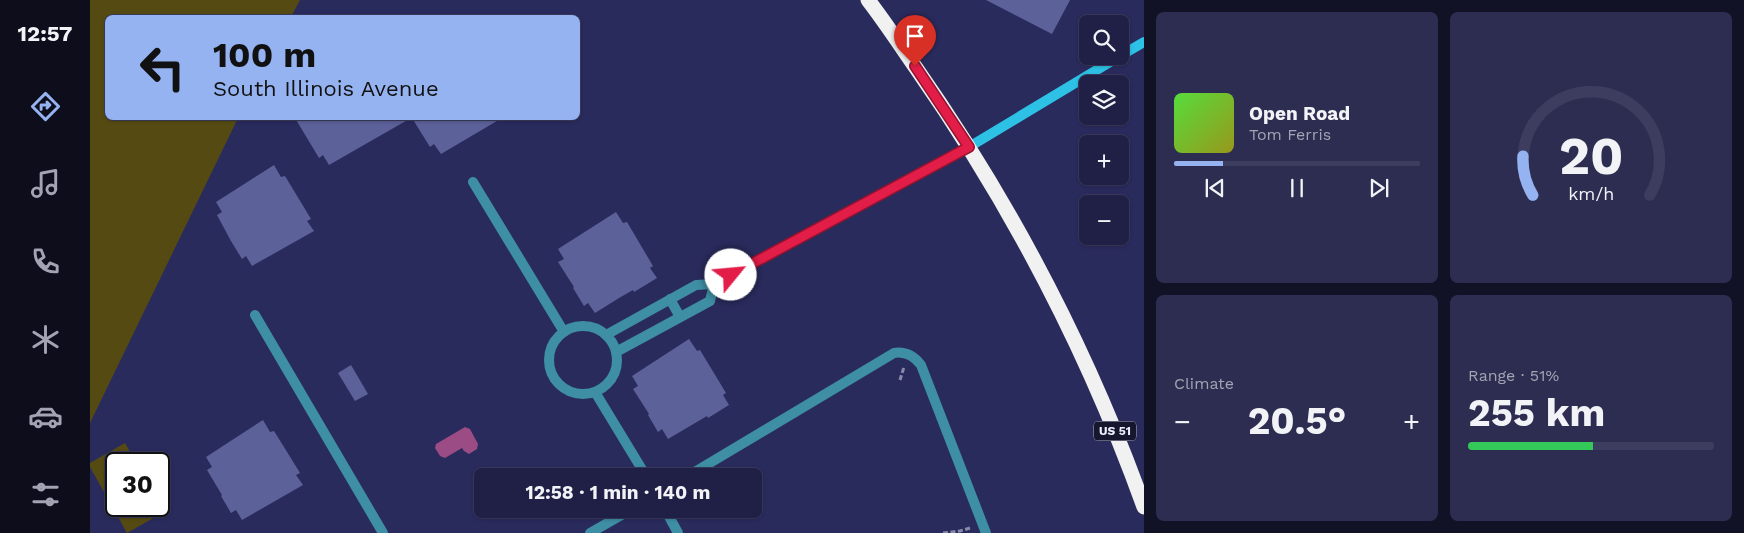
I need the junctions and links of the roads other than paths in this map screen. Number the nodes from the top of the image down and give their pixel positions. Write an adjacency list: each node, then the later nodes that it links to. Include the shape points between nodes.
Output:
1 (868, 0): 5 (highway, US 51)
2 (1144, 42): 3 (street)
3 (1129, 51)
4 (1105, 65): 5 (street)
5 (969, 147): 7 (street); 17 (highway, US 51, via 1015,223 1061,311 1108,414)
6 (473, 182): 11 (street)
7 (714, 284): 8 (street, via 696,285); 10 (street, via 710,301)
8 (670, 299): 10 (street); 12 (street)
9 (255, 314): 20 (street)
10 (680, 317): 13 (street)
11 (564, 332): 12 (street, via 584,326 596,328); 14 (street, via 552,344 549,356 554,379 572,393 584,395)
12 (606, 335): 13 (street)
13 (616, 352): 14 (street, via 614,376)
14 (595, 392): 15 (street)
15 (641, 468)
16 (701, 468): 23 (street, via 894,353 901,352 922,365)
17 (1144, 507)
18 (616, 518): 21 (street)
19 (670, 518): 22 (street)
20 (383, 533)
21 (590, 533)
22 (678, 533)
23 (986, 533)

